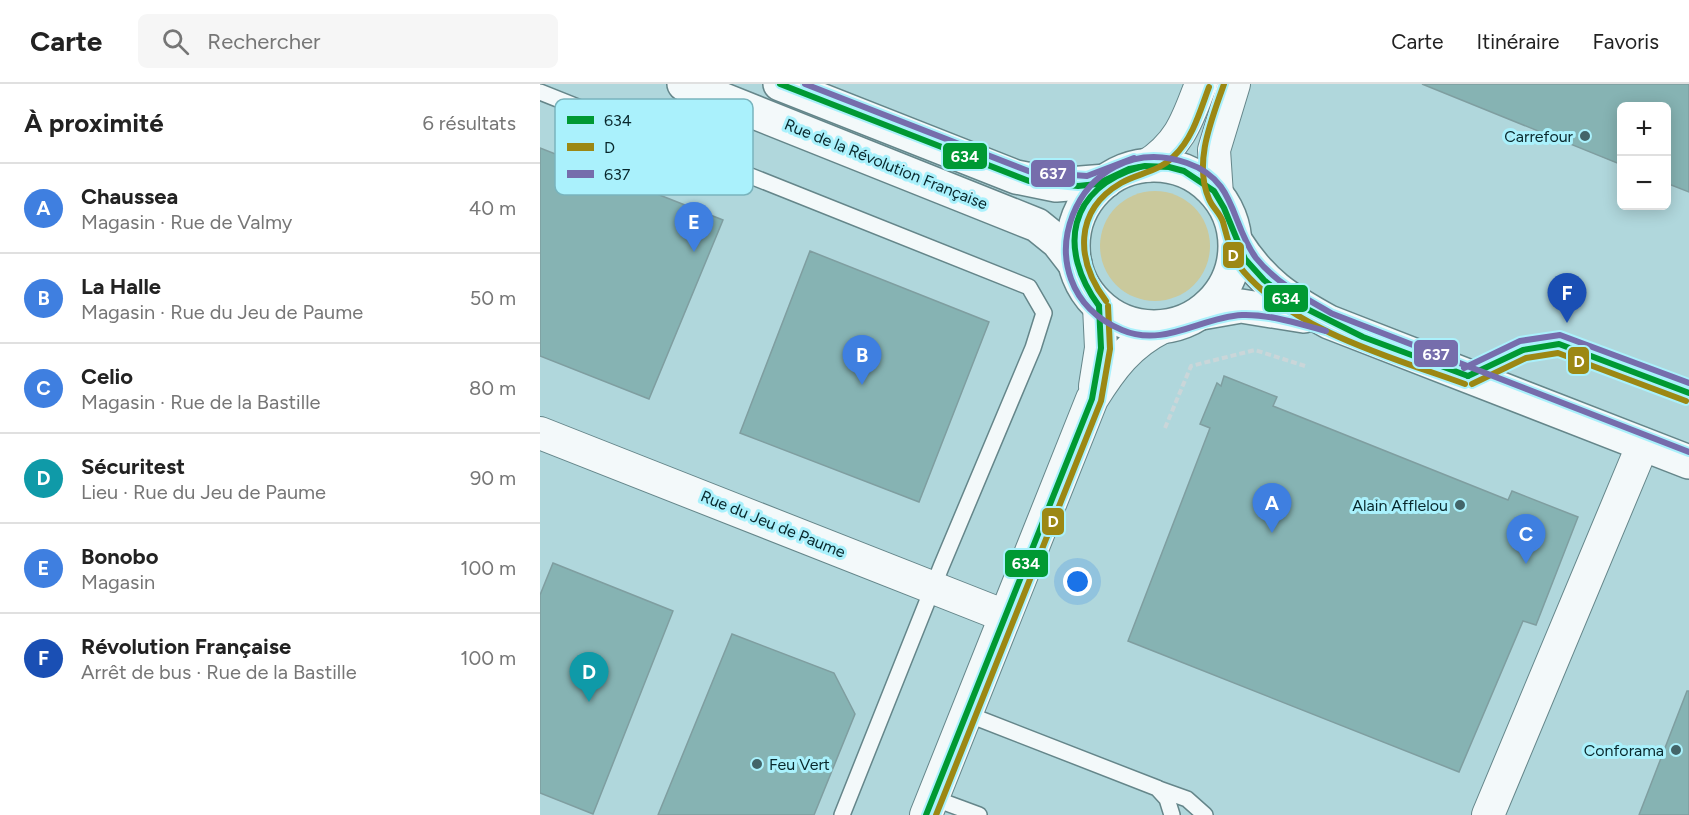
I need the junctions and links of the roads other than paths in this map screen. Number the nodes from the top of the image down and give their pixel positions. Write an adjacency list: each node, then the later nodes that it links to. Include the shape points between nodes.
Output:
1 (684, 84): 7 (street, Rue de la Révolution Française)
2 (780, 84): 11 (street, via 1016,177 1056,186)
3 (1201, 84): 9 (street, via 1176,141)
4 (1234, 84): 12 (street, via 1214,150)
5 (540, 92): 6 (lane)
6 (558, 99)
7 (722, 99)
8 (753, 112): 14 (street, Rue de la Révolution Française, via 1037,225 1058,242)
9 (1146, 166): 11 (street); 12 (street, via 1185,171)
10 (753, 177): 25 (lane, via 1029,287 1044,313)
11 (1106, 181): 14 (street, via 1080,213 1074,233)
12 (1217, 195): 13 (street, via 1228,212)
13 (1236, 242): 16 (street, via 1227,282); 17 (street, via 1270,286)
14 (1075, 264): 15 (street, via 1081,283)
15 (1099, 306): 18 (street, via 1124,322); 21 (street, via 1101,348)
16 (1201, 313): 17 (street, via 1241,306); 18 (street)
17 (1329, 322): 19 (street)
18 (1163, 327): 21 (street, via 1121,356)
19 (1467, 376): 20 (lane, via 1518,351 1559,344); 23 (street)
20 (1689, 393)
21 (1092, 399): 26 (street)
22 (540, 433): 25 (street, Rue du Jeu de Paume)
23 (1643, 444): 24 (street); 34 (street)
24 (1689, 462)
25 (933, 588): 26 (street, Rue du Jeu de Paume); 30 (lane)
26 (1005, 616): 27 (street)
27 (967, 714): 28 (lane); 29 (street)
28 (1156, 788): 32 (lane, via 1167,799); 33 (lane, via 1187,799)
29 (930, 806): 31 (lane)
30 (842, 815)
31 (979, 815)
32 (1172, 815)
33 (1205, 815)
34 (1488, 815)

